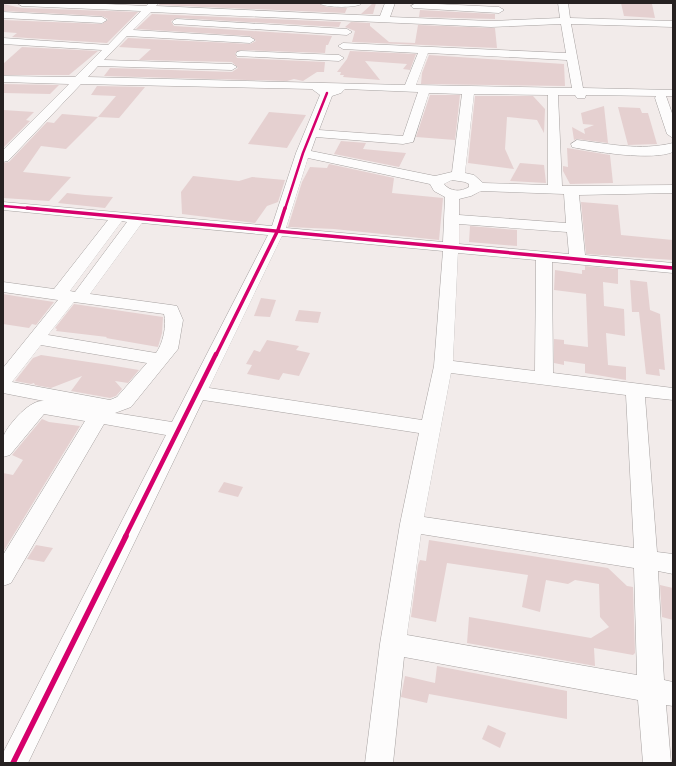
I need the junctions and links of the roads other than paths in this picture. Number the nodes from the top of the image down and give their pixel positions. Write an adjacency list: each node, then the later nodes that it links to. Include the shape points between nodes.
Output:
1 (22, 3): 8 (street)
2 (225, 3): 14 (street)
3 (286, 3): 16 (street)
4 (324, 3): 7 (street)
5 (390, 3): 20 (street)
6 (564, 3): 25 (street)
7 (357, 4): 19 (street)
8 (66, 5): 11 (street); 18 (street)
9 (152, 5): 11 (street); 12 (street); 22 (street)
10 (417, 5): 13 (street); 24 (street)
11 (117, 7): 21 (street)
12 (201, 10): 14 (street); 27 (street)
13 (498, 10)
14 (219, 11): 15 (street)
15 (268, 14): 16 (street); 29 (street)
16 (280, 14): 19 (street)
17 (3, 15): 18 (street)
18 (50, 18): 21 (street); 37 (street)
19 (352, 18): 20 (street); 31 (street)
20 (384, 19): 24 (street)
21 (102, 20): 30 (street)
22 (138, 20): 23 (street); 32 (street)
23 (153, 21)
24 (413, 21): 25 (street, via 491,24)
25 (565, 21): 28 (street); 44 (street)
26 (168, 22): 27 (street)
27 (190, 23): 29 (street); 34 (street)
28 (673, 24)
29 (259, 27): 31 (street); 35 (street)
30 (93, 29)
31 (347, 32): 39 (street)
32 (126, 33): 34 (street); 40 (street)
33 (85, 37): 38 (street)
34 (175, 40): 35 (street)
35 (250, 40): 42 (street)
36 (3, 41): 37 (street)
37 (20, 42): 38 (street)
38 (75, 45): 40 (street)
39 (343, 46): 41 (street); 45 (street)
40 (112, 48): 46 (street)
41 (424, 51): 44 (street); 54 (street)
42 (242, 54): 45 (street); 48 (street)
43 (164, 55): 47 (street)
44 (572, 57): 58 (street)
45 (339, 58): 53 (street)
46 (96, 63): 47 (street); 51 (street)
47 (155, 65): 48 (street)
48 (232, 67): 52 (street)
49 (3, 79): 51 (street)
50 (3, 83): 51 (street)
51 (76, 83): 52 (street); 53 (street); 66 (street)
52 (221, 83): 53 (street)
53 (330, 85): 54 (street); 55 (street); 61 (street)
54 (410, 89): 58 (street)
55 (423, 93): 57 (street); 61 (street, via 408,139)
56 (673, 93): 58 (street)
57 (468, 94): 59 (street); 67 (street)
58 (580, 94): 59 (street); 60 (street)
59 (553, 96): 69 (street)
60 (667, 98): 62 (street)
61 (311, 133): 65 (street)
62 (673, 134)
63 (577, 144): 64 (street, via 655,152 670,150)
64 (673, 147)
65 (304, 153): 67 (street); 77 (street)
66 (3, 158)
67 (449, 184): 68 (street, via 473,181); 68 (street, via 469,193); 75 (street)
68 (476, 187): 69 (street)
69 (555, 189): 71 (street)
70 (673, 189): 71 (street)
71 (571, 190): 76 (street)
72 (3, 206): 73 (street)
73 (119, 216): 74 (street); 84 (street)
74 (138, 218): 77 (street); 84 (street)
75 (452, 219): 76 (street); 78 (street)
76 (574, 228): 80 (street)
77 (278, 230): 78 (street); 92 (street)
78 (451, 247): 79 (street); 87 (street)
79 (544, 256): 80 (street); 88 (street)
80 (577, 259): 81 (street)
81 (673, 268): 82 (street)
82 (673, 271)
83 (3, 287): 84 (street)
84 (69, 297): 85 (street); 86 (street, via 171,310 174,320 169,348)
85 (36, 339): 86 (street); 89 (street)
86 (160, 359): 90 (street, via 124,402 111,407)
87 (443, 366): 88 (street); 95 (street)
88 (544, 378): 91 (street)
89 (3, 381)
90 (3, 387)
91 (635, 390): 93 (street); 99 (street)
92 (197, 393): 95 (street); 96 (street)
93 (673, 394)
94 (98, 417): 96 (street); 97 (street, via 40,407 32,412); 101 (street)
95 (430, 428): 98 (street)
96 (179, 430): 104 (street)
97 (3, 450)
98 (411, 524): 99 (street); 102 (street)
99 (646, 560): 100 (street); 103 (street)
100 (673, 564)
101 (3, 576)
102 (393, 644): 103 (street); 105 (street)
103 (662, 692): 106 (street)
104 (14, 763)
105 (379, 763)
106 (657, 763)

